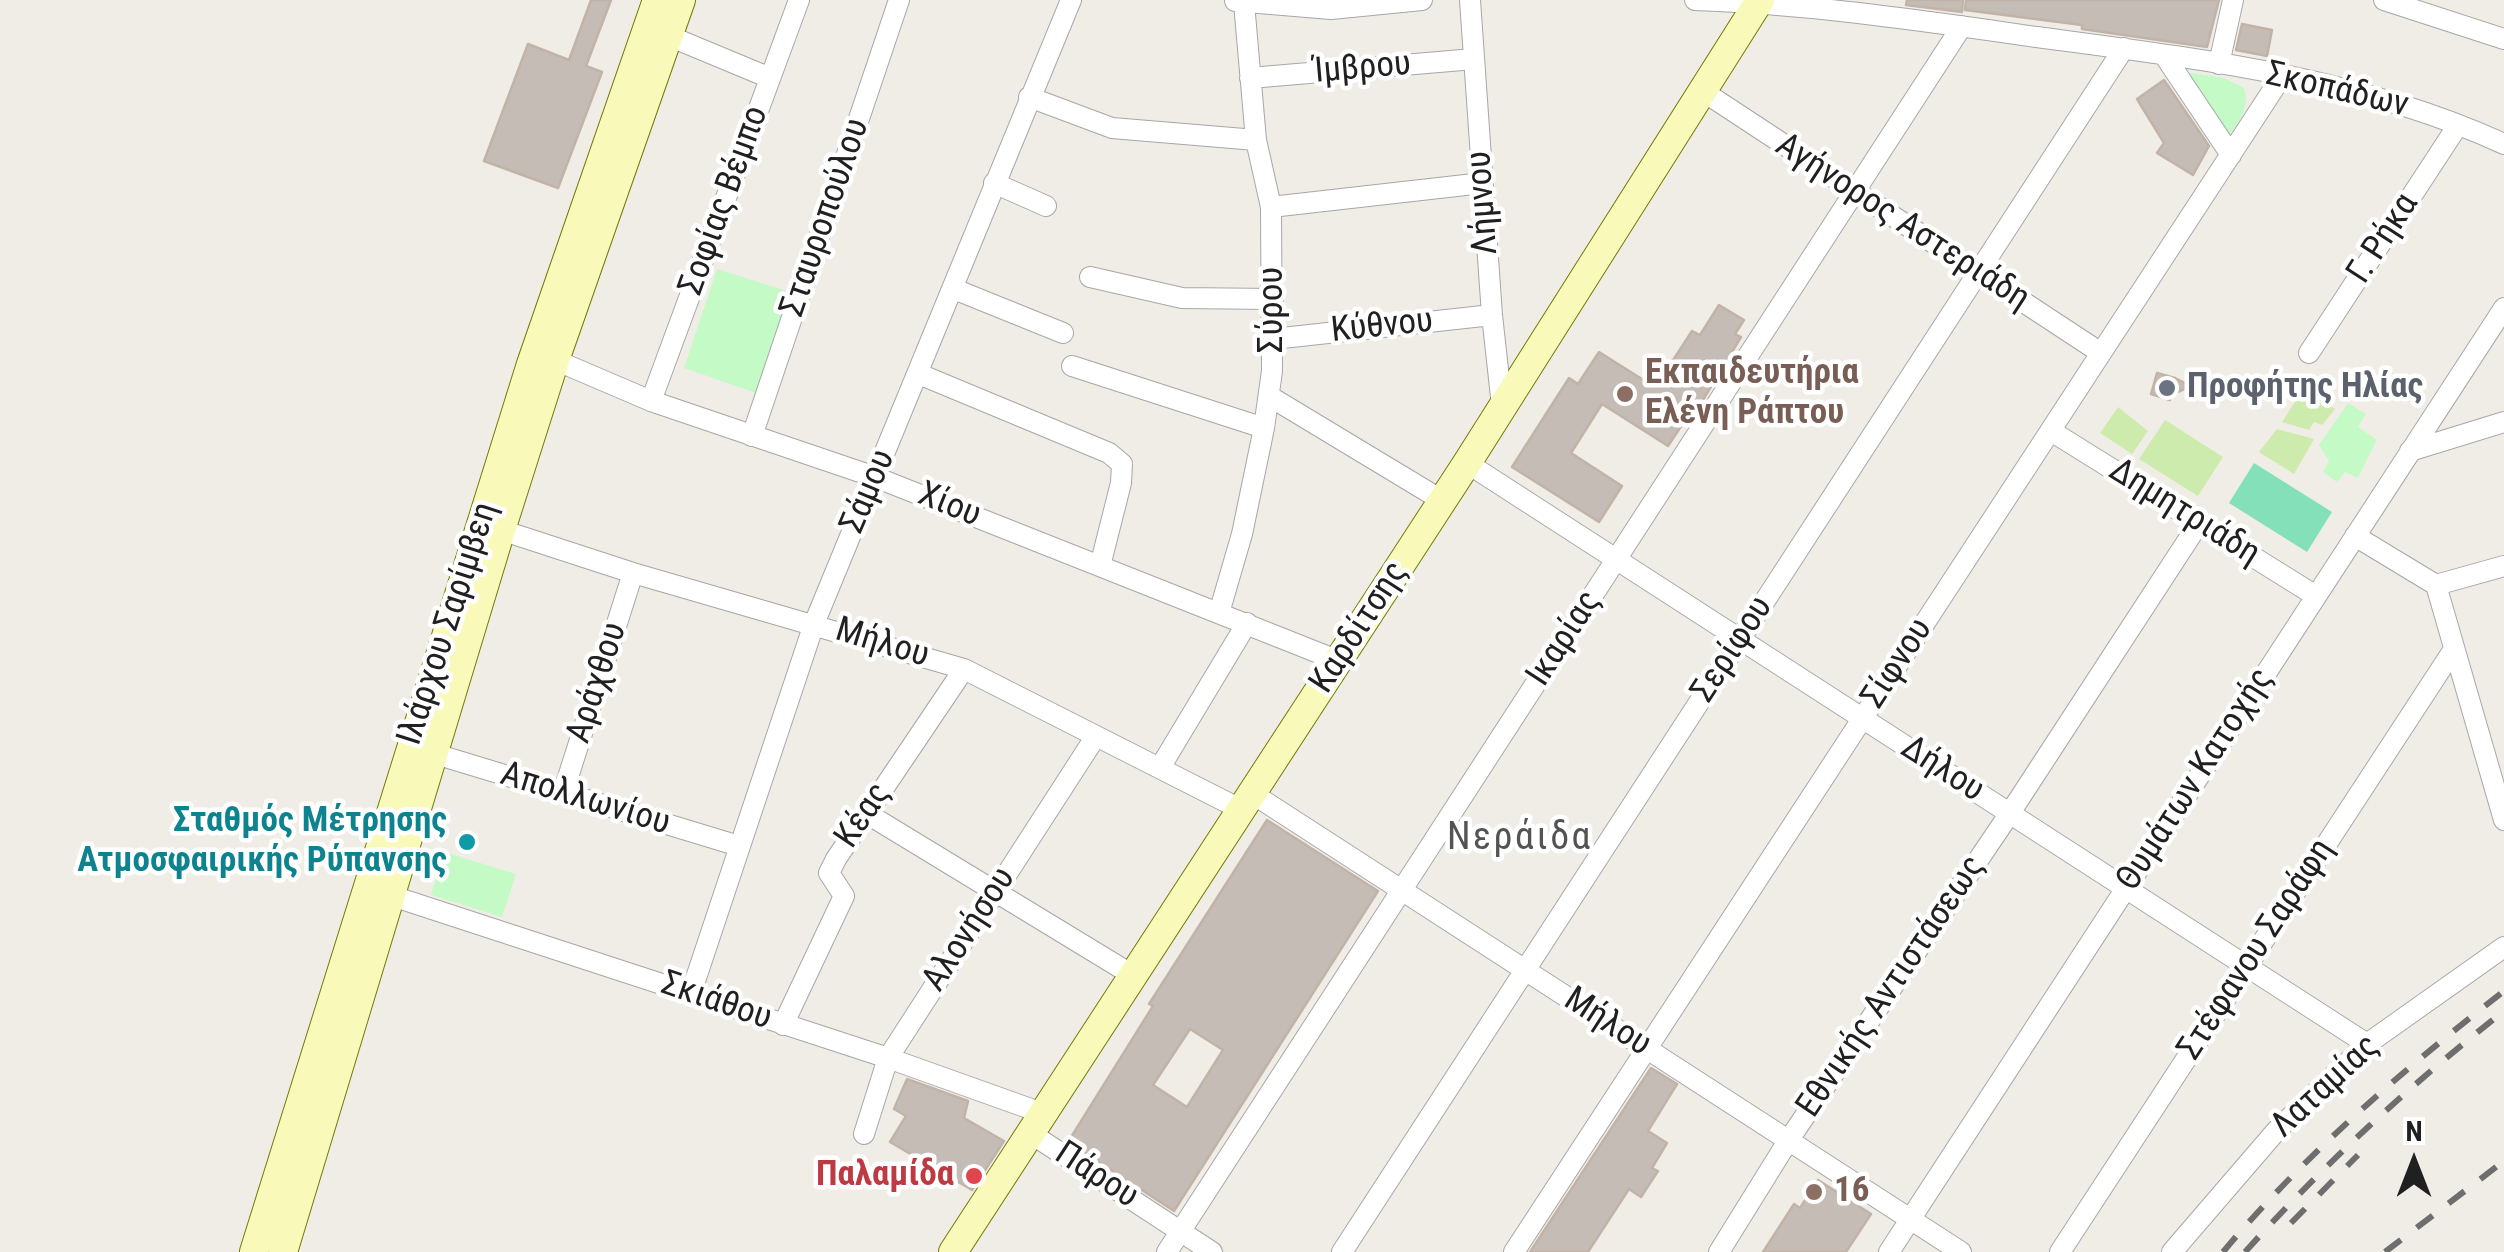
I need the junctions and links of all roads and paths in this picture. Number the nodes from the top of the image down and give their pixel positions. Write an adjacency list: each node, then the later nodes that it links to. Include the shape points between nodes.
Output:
1 (657, 0): 85 (main road, Ιλάρχου Σαρίμβεη, via 531,364)
2 (681, 0): 14 (main road, Ιλάρχου Σαρίμβεη)
3 (799, 0): 21 (street, Σοφίας Βέμπο)
4 (899, 0): 53 (street, Σταυροπούλου)
5 (1071, 0): 24 (street, Σάμου)
6 (1420, 0): 11 (street, via 1332,9)
7 (1470, 0): 18 (street, Λήμνου)
8 (1696, 0): 12 (street, Σκοπάδων)
9 (2233, 0): 19 (street)
10 (2384, 0): 15 (street)
11 (1238, 1): 22 (street, Σύρου)
12 (1759, 1): 13 (street, Σκοπάδων); 23 (main road, Καρδίτσης)
13 (1962, 26): 16 (street, Σκοπάδων); 31 (street, Ικαρίας)
14 (669, 36): 21 (street); 44 (main road, Ιλάρχου Σαρίμβεη)
15 (2504, 40)
16 (2124, 48): 17 (street, Σκοπάδων); 34 (street, Σερίφου)
17 (2164, 55): 19 (street, Σκοπάδων); 28 (street)
18 (1474, 59): 22 (street, Ίμβρου); 30 (street, Λήμνου)
19 (2218, 64): 20 (street, Σκοπάδων)
20 (2282, 76): 25 (street, Σκοπάδων); 28 (street, Σίφνου)
21 (770, 78): 48 (street, Σοφίας Βέμπο)
22 (1250, 78): 26 (street, Σύρου)
23 (1704, 92): 31 (street, Αγήνορος Αστεριάδη); 49 (main road, Καρδίτσης)
24 (1029, 98): 26 (street, via 1112,128); 29 (street, Σάμου)
25 (2458, 124): 27 (street, Σκοπάδων); 42 (street, Γ. Ρήκα)
26 (1256, 140): 33 (street, Σύρου)
27 (2504, 144)
28 (2231, 155): 43 (street, Σίφνου)
29 (994, 183): 32 (street); 36 (street, Σάμου)
30 (1483, 184): 33 (street); 39 (street, Λήμνου)
31 (1854, 194): 34 (street, Αγήνορος Αστεριάδη); 61 (street, Ικαρίας)
32 (1046, 206)
33 (1271, 207): 37 (street, Σύρου)
34 (1978, 274): 43 (street, Αγήνορος Αστεριάδη); 70 (street, Σερίφου)
35 (1090, 276): 37 (street, via 1182,298)
36 (954, 289): 40 (street); 46 (street, Σάμου)
37 (1274, 299): 41 (street, Σύρου)
38 (2504, 308): 54 (street, Θυμάτων Κατοχής)
39 (1492, 315): 41 (street, Κύθνου); 49 (street, Λήμνου)
40 (1063, 333)
41 (1273, 339): 47 (street, Σύρου)
42 (2309, 353)
43 (2102, 354): 52 (street, Σίφνου)
44 (555, 360): 48 (street, Χίου); 59 (main road, Ιλάρχου Σαρίμβεη)
45 (1072, 366): 51 (street)
46 (918, 374): 56 (street, Σάμου); 62 (street, via 1122,464)
47 (1269, 396): 51 (street, Σύρου); 57 (street)
48 (651, 402): 53 (street, Χίου)
49 (1502, 406): 55 (main road, Καρδίτσης)
50 (2504, 422): 54 (street)
51 (1264, 428): 67 (street, Σύρου)
52 (2051, 431): 58 (street, Δημητριάδη); 74 (street, Σίφνου)
53 (752, 436): 56 (street, Χίου)
54 (2410, 451): 60 (street, Θυμάτων Κατοχής)
55 (1467, 463): 57 (main road, Καρδίτσης); 61 (street, Δήλου)
56 (875, 477): 62 (street, Χίου); 69 (street, Σάμου)
57 (1443, 500): 72 (main road, Καρδίτσης)
58 (2199, 523): 66 (street, Δημητριάδη); 81 (street, Εθνικής Αντιστάσεως)
59 (501, 530): 64 (street, Μήλου); 76 (main road, Ιλάρχου Σαρίμβεη)
60 (2355, 536): 65 (street); 66 (street, Θυμάτων Κατοχής)
61 (1616, 560): 70 (street, Δήλου); 86 (street, Ικαρίας)
62 (1100, 566): 67 (street, Χίου)
63 (2504, 566): 65 (street)
64 (632, 573): 69 (street, Μήλου); 78 (street, Αράχθου)
65 (2436, 585): 71 (street)
66 (2316, 596): 84 (street, Θυμάτων Κατοχής)
67 (1219, 613): 68 (street, Χίου)
68 (1248, 623): 72 (street, Χίου); 77 (street)
69 (814, 624): 73 (street, Μήλου); 83 (street, Σάμου)
70 (1740, 640): 74 (street, Δήλου); 90 (street, Σερίφου)
71 (2454, 649): 82 (street); 89 (street, Στέφανου Σαράφη)
72 (1339, 661): 79 (main road, Καρδίτσης)
73 (964, 669): 75 (street, Μήλου); 80 (street, Κέας)
74 (1863, 718): 81 (street, Δήλου); 95 (street, Σίφνου)
75 (1096, 736): 77 (street, Μήλου); 87 (street, Αλονήσου)
76 (432, 753): 78 (street, Απολλωνίου); 85 (main road, Ιλάρχου Σαρίμβεη)
77 (1161, 766): 79 (street, Μήλου)
78 (562, 794): 83 (street, Απολλωνίου)
79 (1248, 802): 86 (street, Μήλου); 91 (main road, Καρδίτσης)
80 (866, 813): 87 (street); 93 (street, Κέας, via 829,873 844,896)
81 (2010, 814): 84 (street, Δήλου); 99 (street, Εθνικής Αντιστάσεως)
82 (2504, 820)
83 (739, 846): 92 (street, Σάμου)
84 (2126, 888): 89 (street, Δήλου); 100 (street, Θυμάτων Κατοχής)
85 (377, 891): 92 (street, Σκιάθου); 102 (main road, Ιλάρχου Σαρίμβεη); 103 (main road, Ιλάρχου Σαρίμβεη)
86 (1402, 891): 90 (street, Μήλου); 101 (street, Ικαρίας)
87 (993, 892): 91 (street); 96 (street, Αλονήσου)
88 (2504, 947): 94 (street, Λαταμίας)
89 (2246, 966): 94 (street, Δήλου); 112 (street, Στέφανου Σαράφη)
90 (1525, 971): 95 (street, Μήλου); 107 (street, Σερίφου)
91 (1134, 976): 97 (main road, Καρδίτσης)
92 (691, 993): 93 (street, Σκιάθου)
93 (783, 1025): 96 (street, Σκιάθου)
94 (2367, 1044): 113 (street, Λαταμίας, via 2277,1130)
95 (1647, 1049): 99 (street, Μήλου); 108 (street, Σίφνου)
96 (888, 1058): 97 (street, Σκιάθου); 98 (street, Αλονήσου)
97 (1036, 1123): 101 (street, Πάρου); 104 (main road, Καρδίτσης)
98 (864, 1134)
99 (1788, 1141): 100 (street, Μήλου); 109 (street, Εθνικής Αντιστάσεως)
100 (1910, 1219): 110 (street, Θυμάτων Κατοχής); 111 (street, Μήλου)
101 (1180, 1232): 105 (street, Ικαρίας); 106 (street, Πάρου)
102 (254, 1252)
103 (283, 1252)
104 (953, 1252)
105 (1167, 1252)
106 (1212, 1252)
107 (1342, 1252)
108 (1514, 1252)
109 (1719, 1252)
110 (1889, 1252)
111 (1961, 1252)
112 (2060, 1252)
113 (2172, 1252)

